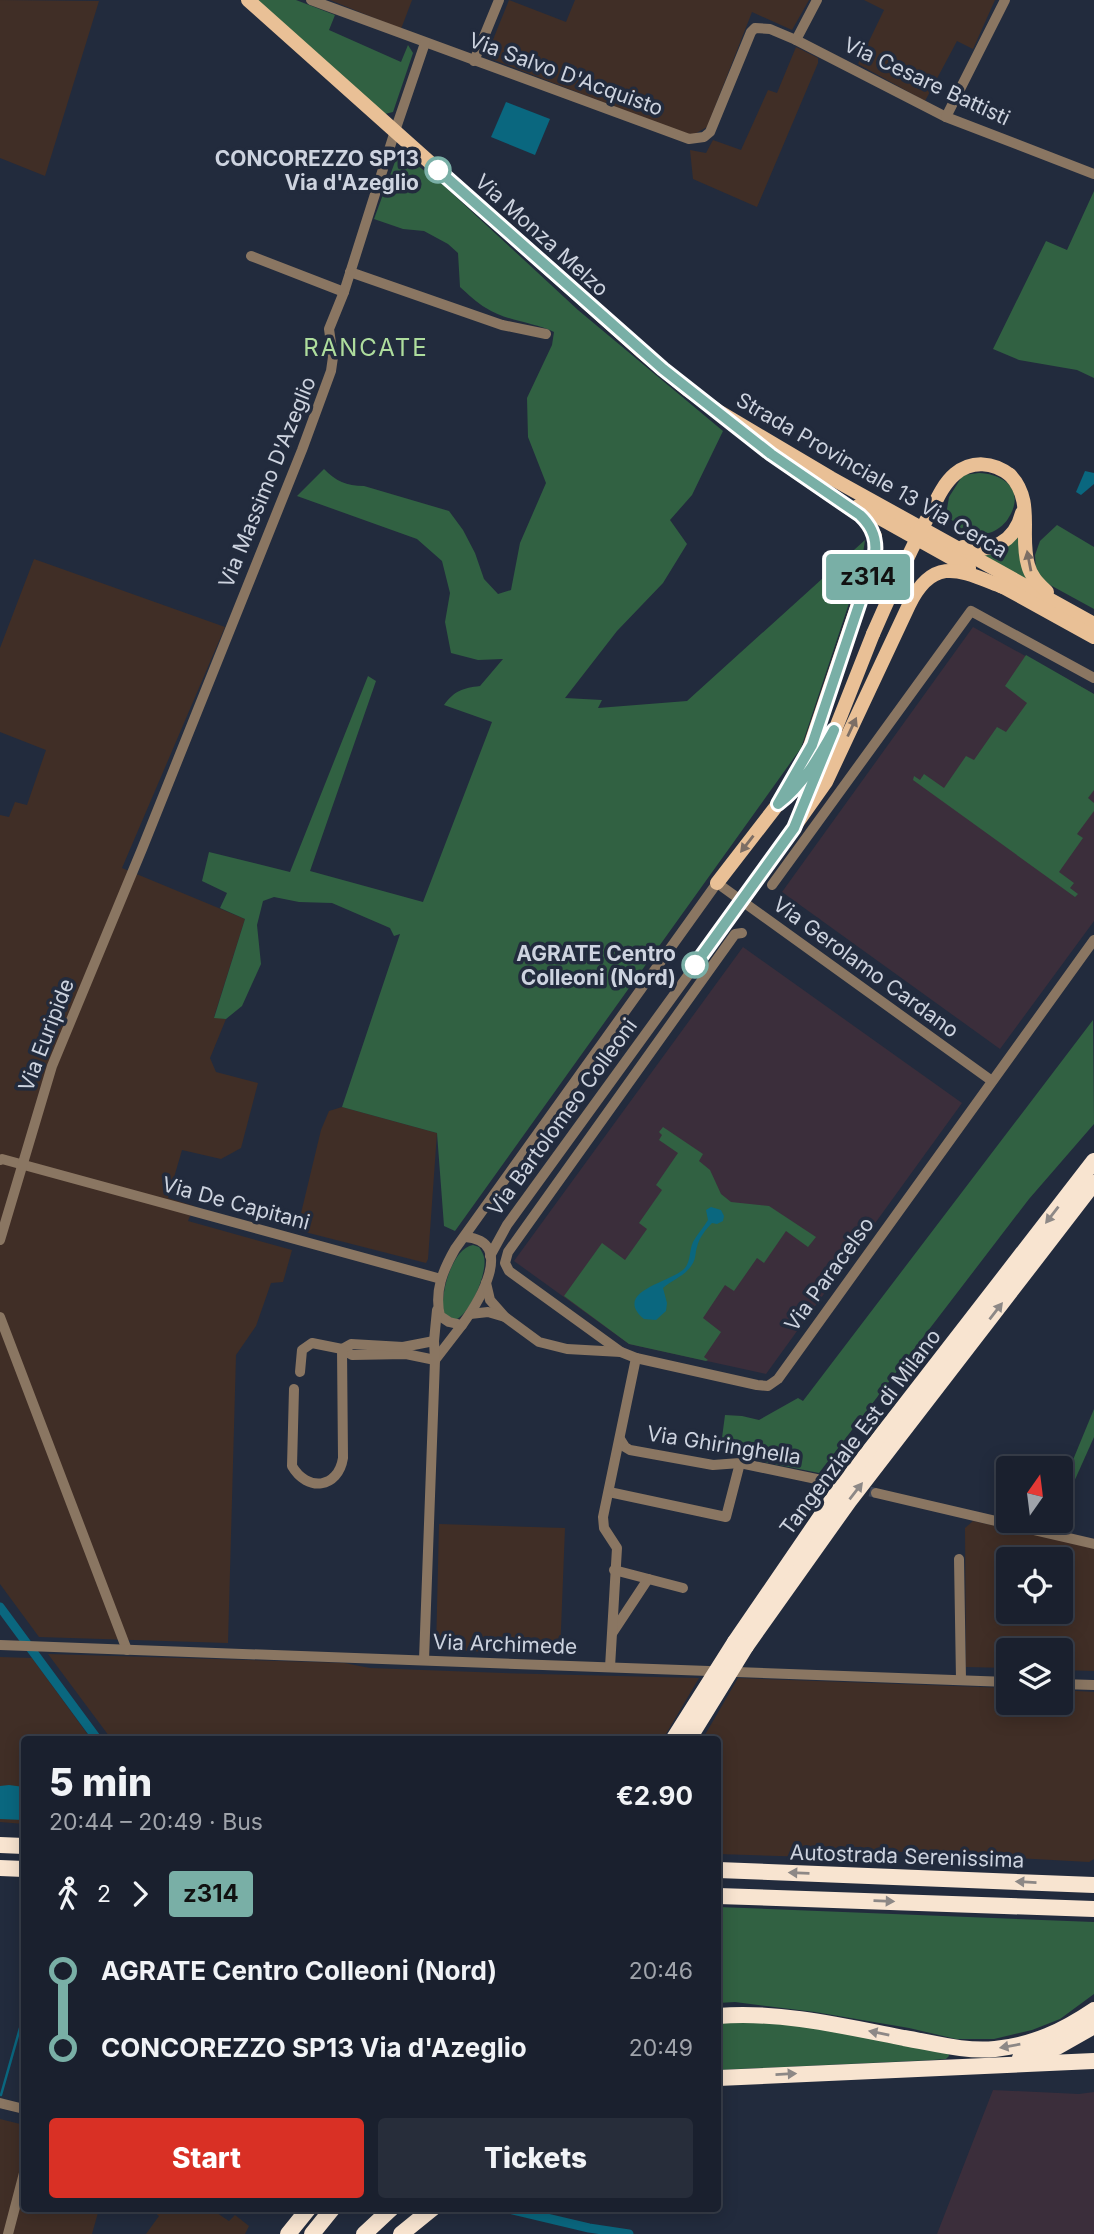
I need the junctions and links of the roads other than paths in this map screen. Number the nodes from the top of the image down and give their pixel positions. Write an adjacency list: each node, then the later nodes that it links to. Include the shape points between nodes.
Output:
1 (248, 0): 11 (main road, Via Monza Melzo)
2 (311, 0): 8 (street, Via Salvo D'Acquisto)
3 (499, 0): 9 (street)
4 (817, 0): 7 (street)
5 (1005, 0): 10 (street)
6 (749, 37): 7 (street, Via Cesare Battisti, via 761,27); 9 (street, Via Salvo D'Acquisto, via 710,132 697,139)
7 (796, 40): 10 (street, Via Cesare Battisti)
8 (425, 43): 9 (street, Via Salvo D'Acquisto); 11 (street, Via Massimo D'Azeglio)
9 (474, 61)
10 (946, 117): 12 (street, Via Cesare Battisti)
11 (394, 131): 14 (street, Via Massimo D'Azeglio); 17 (main road, Via Monza Melzo, via 641,351)
12 (1094, 174)
13 (251, 256): 15 (street)
14 (350, 272): 15 (street, Via Massimo D'Azeglio); 16 (street, via 502,325)
15 (344, 292): 29 (street, Via Massimo D'Azeglio, via 329,329 331,371)
16 (546, 334)
17 (718, 411): 18 (main road, Strada Provinciale 13 Via Cerca); 20 (main road, Strada Provinciale 13 Via Cerca)
18 (788, 466): 21 (main road, Strada Provinciale 13 Via Cerca); 27 (main road, via 864,519 875,536 876,549 812,745)
19 (1024, 501): 20 (main road, via 1018,526 1001,544 973,549); 22 (main road, one-way to 19, via 1038,583 1028,566); 26 (main road, bridge, via 1010,475 995,466 967,467 951,477 904,562)
20 (940, 539): 22 (main road, Strada Provinciale 13 Via Cerca)
21 (1003, 587): 24 (main road, Strada Provinciale 13 Via Cerca); 28 (main road, one-way to 21, via 832,772 922,585 936,573 955,570)
22 (1064, 607): 23 (main road, Strada Provinciale 13 Via Cerca)
23 (1094, 624)
24 (1094, 637)
25 (1094, 678): 31 (street, via 971,611)
26 (834, 730): 27 (main road, via 803,780); 28 (main road)
27 (778, 804): 30 (main road, one-way to 30)
28 (794, 828): 32 (main road)
29 (142, 849): 38 (street, Via Euripide, via 52,1066)
30 (717, 883): 32 (street, Via Gerolamo Cardano); 40 (street, Via Bartolomeo Colleoni)
31 (772, 884)
32 (742, 901): 35 (street, Via Gerolamo Cardano); 42 (street, Via Bartolomeo Colleoni, via 507,1224)
33 (742, 933): 43 (street, Via Bartolomeo Colleoni, via 735,934 508,1252)
34 (1094, 940): 35 (street, Via Paracelso)
35 (992, 1081): 54 (street, Via Paracelso, via 778,1379 768,1386 757,1385)
36 (1, 1157): 38 (street, Via De Capitani)
37 (1094, 1161): 69 (highway, Tangenziale Est di Milano, one-way to 69, via 837,1493)
38 (22, 1165): 41 (street, Via Euripide); 44 (street, Via De Capitani)
39 (1094, 1183): 69 (highway, Tangenziale Est di Milano, one-way to 39)
40 (464, 1237): 42 (street, Via Bartolomeo Colleoni, via 484,1242); 44 (street, Via Bartolomeo Colleoni)
41 (0, 1240)
42 (490, 1256): 45 (street, Via Bartolomeo Colleoni)
43 (505, 1263): 53 (street, Via Paracelso, via 509,1271)
44 (441, 1279): 46 (street, Via Bartolomeo Colleoni)
45 (486, 1282): 47 (street, Via Bartolomeo Colleoni); 49 (street, via 490,1300)
46 (437, 1304): 50 (street, via 440,1316); 51 (street)
47 (470, 1314): 49 (street, via 488,1312); 50 (street, Via Bartolomeo Colleoni)
48 (0, 1317): 71 (street)
49 (505, 1317): 53 (street, via 555,1347)
50 (462, 1325): 55 (street, Via Bartolomeo Colleoni)
51 (434, 1341): 52 (street, via 403,1348 351,1344); 55 (street)
52 (342, 1349): 55 (street, via 352,1355 406,1354); 56 (street, via 312,1342 302,1350); 57 (street, via 341,1469 328,1482 303,1479 292,1466)
53 (621, 1352): 54 (street, Via Paracelso)
54 (636, 1358): 58 (street)
55 (435, 1360): 72 (street)
56 (300, 1372)
57 (294, 1389)
58 (620, 1439): 59 (street, Via Ghiringhella, via 630,1450 713,1465); 61 (street)
59 (740, 1463): 60 (street, Via Ghiringhella); 61 (street, via 726,1517)
60 (826, 1481)
61 (609, 1492): 65 (street, via 603,1517 604,1528 617,1548)
62 (876, 1493): 63 (street)
63 (1094, 1544)
64 (959, 1559): 74 (street)
65 (614, 1570): 66 (street); 68 (street)
66 (648, 1579): 67 (street); 68 (street)
67 (683, 1588)
68 (612, 1633): 73 (street)
69 (741, 1644): 78 (highway, Tangenziale Est di Milano, bridge); 79 (highway, Tangenziale Est di Milano, bridge)
70 (0, 1645): 71 (street, Via Archimede)
71 (127, 1650): 72 (street, Via Archimede)
72 (424, 1660): 73 (street, Via Archimede)
73 (610, 1667): 74 (street, Via Archimede)
74 (961, 1680): 75 (street, Via Archimede)
75 (996, 1681)
76 (1073, 1684): 77 (street)
77 (1094, 1685)
78 (676, 1736)
79 (690, 1736)
80 (0, 1845): 81 (highway)
81 (21, 1846)
82 (0, 1868): 83 (highway)
83 (21, 1869)
84 (721, 1870): 85 (highway, Autostrada Serenissima, one-way to 84)
85 (1094, 1885)
86 (721, 1896): 87 (highway, one-way to 87)
87 (1094, 1909)
88 (1094, 2010): 89 (highway, one-way to 89, via 1046,2038 982,2049 809,2020)
89 (721, 2015)
90 (1094, 2026): 92 (highway, via 1039,2053)
91 (1094, 2062): 92 (highway)
92 (980, 2066): 93 (highway, one-way to 92)
93 (721, 2078)
94 (0, 2103): 95 (street)
95 (21, 2108)
96 (21, 2184): 101 (street)
97 (306, 2212): 102 (highway)
98 (330, 2212): 103 (highway)
99 (388, 2212): 104 (highway)
100 (428, 2212): 105 (highway)
101 (8, 2234)
102 (288, 2234)
103 (312, 2234)
104 (364, 2234)
105 (401, 2234)

